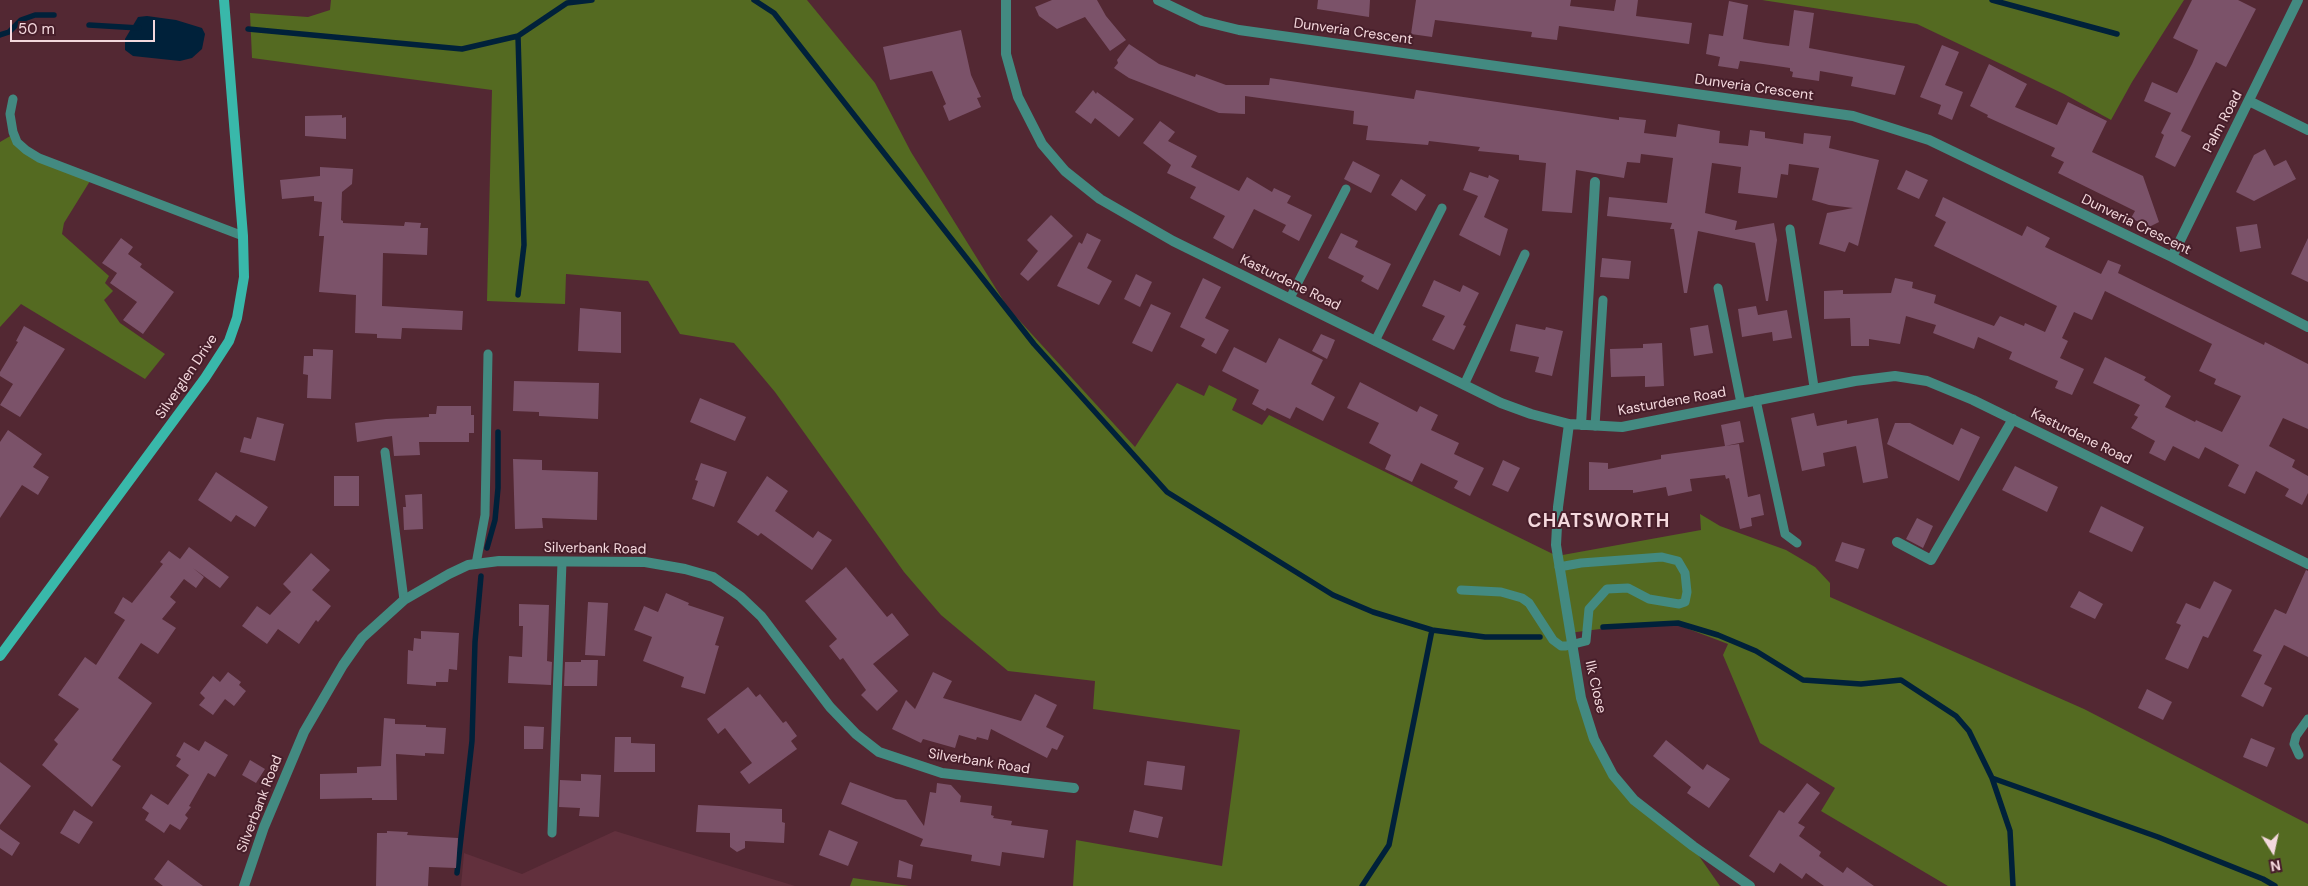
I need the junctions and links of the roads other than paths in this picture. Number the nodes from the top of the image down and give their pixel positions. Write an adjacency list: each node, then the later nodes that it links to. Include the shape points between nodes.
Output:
1 (224, 0): 12 (street, Silverglen Drive)
2 (1006, 0): 16 (street, Kasturdene Road, via 1006,54 1018,97 1042,144 1065,171 1100,199 1173,241)
3 (1158, 0): 14 (street, Dunveria Crescent, via 1202,21 1239,30 1853,116 1929,140)
4 (2298, 0): 6 (street, Palm Road)
5 (13, 99): 12 (lane, via 10,114 13,132 26,150 39,158)
6 (2249, 101): 7 (street); 14 (street, Palm Road)
7 (2308, 130)
8 (1595, 182): 27 (street)
9 (1346, 189): 16 (lane)
10 (1442, 208): 19 (lane)
11 (1790, 229): 22 (lane)
12 (243, 236): 39 (street, Silverglen Drive, via 242,297 232,333 218,360)
13 (1525, 254): 21 (lane)
14 (2172, 257): 18 (street, Dunveria Crescent)
15 (1718, 288): 24 (lane)
16 (1290, 298): 19 (street, Kasturdene Road)
17 (1603, 300): 28 (lane)
18 (2308, 327)
19 (1375, 341): 21 (street, Kasturdene Road)
20 (488, 354): 33 (lane, via 485,515)
21 (1464, 385): 26 (street, Kasturdene Road, via 1501,403)
22 (1814, 387): 23 (street, Kasturdene Road); 25 (street, Kasturdene Road, via 1895,376 1927,382)
23 (1756, 400): 24 (street, Kasturdene Road); 31 (lane, via 1785,534)
24 (1741, 403): 28 (street, Kasturdene Road, via 1622,427)
25 (2013, 419): 30 (street, via 1931,560); 34 (street, Kasturdene Road)
26 (1569, 424): 27 (street, Kasturdene Road); 35 (street, Ilk Close, via 1558,507 1556,545)
27 (1581, 425): 28 (street, Kasturdene Road)
28 (1595, 426)
29 (385, 452): 37 (lane)
30 (1897, 542)
31 (1797, 543)
32 (562, 562): 33 (street, Silverbank Road); 42 (street, Silverbank Road, via 645,562 713,577 761,616 830,706 856,734 879,752 942,773); 43 (lane)
33 (476, 564): 37 (street, Silverbank Road, via 449,574)
34 (2308, 564)
35 (1559, 567): 38 (street, Ilk Close); 38 (lane, via 1662,557 1678,561 1686,580 1685,602 1679,604 1649,599 1628,588 1608,589 1589,609 1586,641)
36 (1461, 590): 38 (lane, via 1501,592 1522,598 1529,603 1553,640 1561,646)
37 (404, 600): 44 (street, Silverbank Road, via 362,638 319,705 285,773)
38 (1572, 645): 45 (street, Ilk Close, via 1581,698 1594,739 1613,775 1634,800)
39 (0, 656)
40 (2308, 719): 41 (lane, via 2296,736 2294,744)
41 (2299, 755)
42 (1074, 788)
43 (552, 833)
44 (244, 886)
45 (1750, 886)

